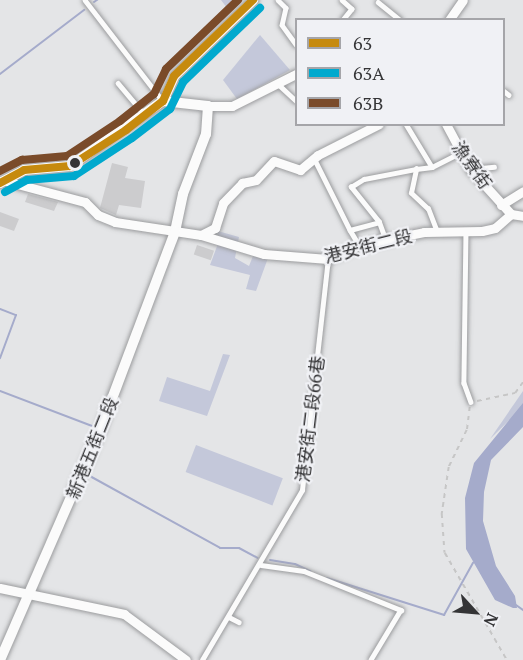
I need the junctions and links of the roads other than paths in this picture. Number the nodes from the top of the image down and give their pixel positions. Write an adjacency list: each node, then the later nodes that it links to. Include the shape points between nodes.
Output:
1 (85, 0): 17 (lane)
2 (253, 0): 17 (street, via 174,76)
3 (278, 0): 10 (lane, via 286,8 282,25)
4 (342, 0): 7 (lane, via 352,9)
5 (463, 0): 9 (street)
6 (378, 2): 8 (lane)
7 (345, 18)
8 (398, 18)
9 (450, 18)
10 (295, 41)
11 (295, 75): 13 (street)
12 (118, 83): 19 (lane)
13 (277, 83): 16 (lane); 18 (street, via 232,106)
14 (505, 92): 15 (lane)
15 (509, 95)
16 (295, 98)
17 (163, 101): 18 (street); 19 (street)
18 (208, 106): 37 (street, 新港五街二段, via 206,134 183,194)
19 (145, 115): 29 (street, via 70,166 24,170)
20 (375, 126): 24 (street)
21 (407, 126): 25 (lane)
22 (447, 126): 23 (street, 漁寮街)
23 (460, 153): 25 (lane); 28 (street, 漁寮街)
24 (314, 159): 35 (lane); 39 (street, via 300,170 274,161 256,180 244,181 224,203 215,228)
25 (432, 167): 27 (lane)
26 (494, 167): 28 (lane)
27 (416, 169): 34 (lane, via 364,179 351,188); 38 (lane, via 411,193 428,209)
28 (470, 169): 31 (street, 漁寮街)
29 (3, 182): 37 (street, 港安街二段, via 85,202 98,215 115,222)
30 (523, 191): 31 (street, 漁寮街)
31 (501, 205): 32 (street, 漁寮街)
32 (511, 214): 33 (street); 36 (street, 港安街二段, via 495,228)
33 (523, 216)
34 (379, 222): 35 (lane); 40 (lane, via 384,236)
35 (351, 230): 40 (lane)
36 (466, 231): 38 (street, 港安街二段); 42 (lane, via 464,383)
37 (175, 232): 39 (street, 港安街二段); 45 (street, 新港五街二段)
38 (436, 232): 40 (street, 港安街二段)
39 (201, 235): 41 (street, 港安街二段, via 264,254)
40 (363, 244): 41 (street, 港安街二段)
41 (328, 259): 43 (lane, 港安街二段66巷, via 302,490)
42 (471, 402)
43 (261, 565): 46 (lane, 港安街二段66巷); 51 (lane, via 304,571 401,610)
44 (0, 588): 45 (street)
45 (31, 594): 48 (street, 新港五街二段); 49 (street, via 124,614)
46 (229, 617): 47 (lane); 50 (lane, 港安街二段66巷)
47 (239, 622)
48 (0, 660)
49 (186, 660)
50 (202, 660)
51 (371, 660)

